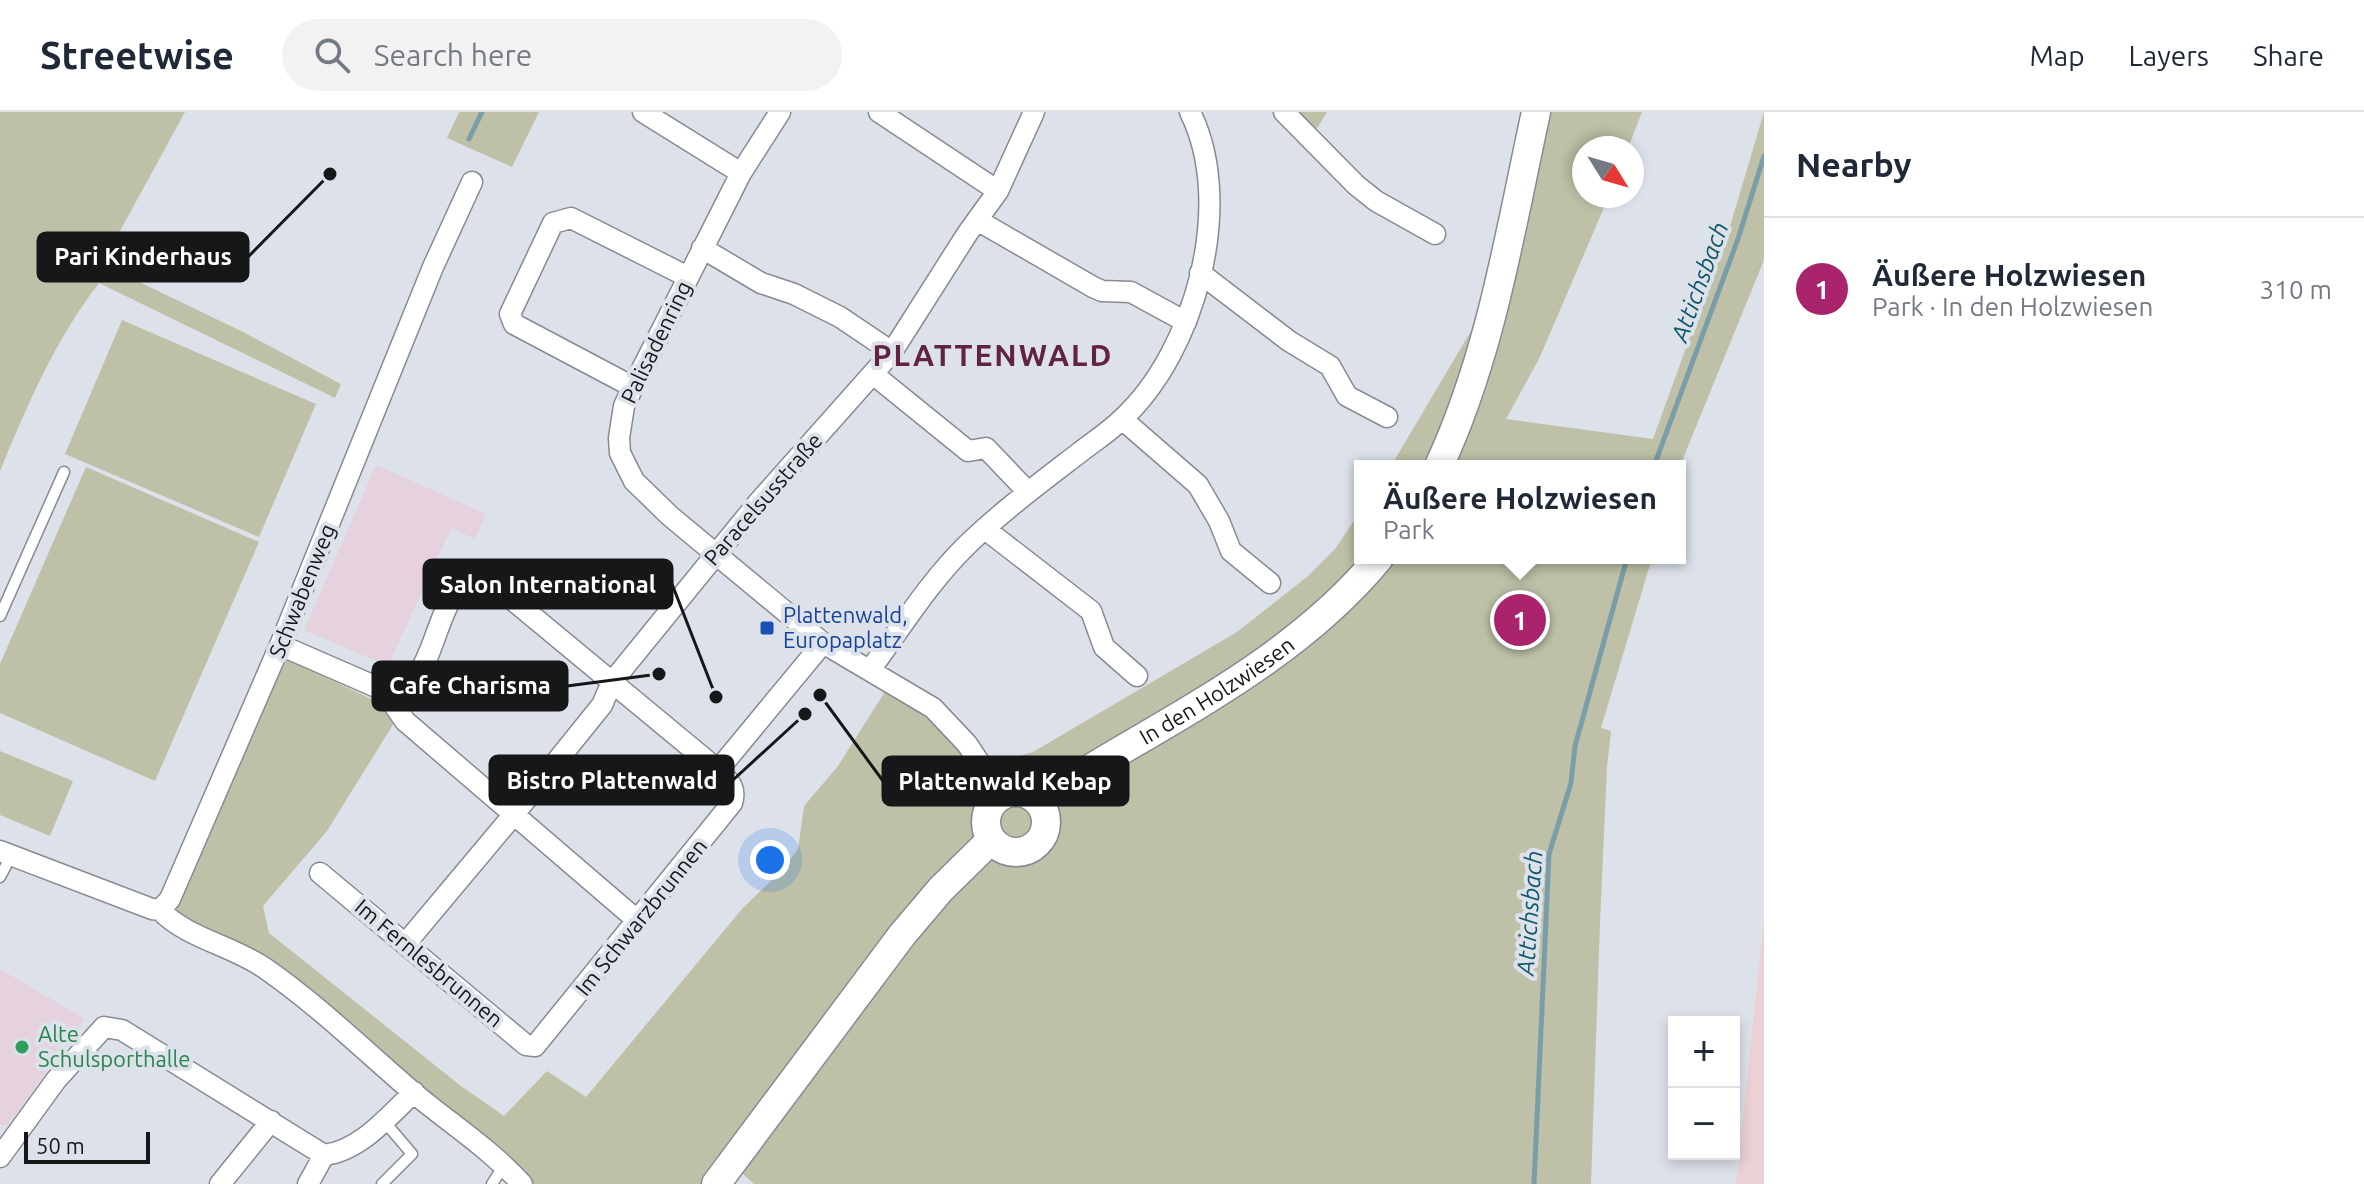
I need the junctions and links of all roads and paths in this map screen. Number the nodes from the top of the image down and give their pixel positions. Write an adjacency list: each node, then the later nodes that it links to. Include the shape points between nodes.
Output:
1 (643, 112): 8 (street)
2 (780, 112): 8 (street, Palisadenring)
3 (879, 112): 10 (street)
4 (1034, 112): 10 (street, Paracelsusstraße)
5 (1190, 112): 14 (street, via 1207,167 1210,203)
6 (1284, 112): 12 (street, via 1356,185)
7 (1536, 112): 22 (street, via 1479,362)
8 (741, 173): 13 (street, Palisadenring)
9 (472, 182): 31 (street, Schwabenweg)
10 (998, 191): 11 (street, Paracelsusstraße)
11 (977, 220): 16 (street, via 1093,287 1131,292); 17 (street, Paracelsusstraße)
12 (1435, 234)
13 (702, 248): 15 (street, Palisadenring); 17 (street, via 761,283 840,317)
14 (1200, 273): 16 (street); 20 (street, via 1330,366 1347,396)
15 (688, 277): 19 (street, Palisadenring); 19 (street, via 571,218 553,223 511,319)
16 (1186, 322): 21 (street, via 1156,377)
17 (892, 352): 18 (street, Paracelsusstraße)
18 (873, 374): 24 (street, via 968,451 986,448); 26 (street, Paracelsusstraße)
19 (633, 387): 26 (street, Palisadenring, via 624,406 620,453 655,503)
20 (1387, 417)
21 (1122, 419): 24 (street); 28 (street, via 1198,485 1231,551)
22 (1442, 460)
23 (64, 472): 29 (lane)
24 (1028, 492): 25 (street)
25 (985, 529): 32 (street, via 928,589); 33 (street, via 1091,611 1104,647)
26 (715, 554): 30 (street, Palisadenring); 34 (street, Paracelsusstraße)
27 (1374, 564): 38 (street, In den Holzwiesen, via 1295,641)
28 (1270, 583)
29 (0, 616)
30 (823, 643): 32 (street, Palisadenring); 36 (street)
31 (280, 645): 35 (street); 44 (street, Schwabenweg, via 170,899)
32 (870, 670): 37 (street, Palisadenring, via 950,723)
33 (1137, 676)
34 (612, 682): 35 (street, via 493,581 478,576 457,588 417,677 405,689); 36 (street); 39 (street, Paracelsusstraße, via 602,705)
35 (389, 692): 39 (street, via 405,721)
36 (718, 770): 45 (street, Im Schwarzbrunnen, via 733,786 732,803)
37 (1001, 795): 38 (street, via 1019,791); 40 (street, via 988,811)
38 (1038, 801): 40 (street, via 1047,820 1033,847 1011,852)
39 (515, 813): 45 (street); 46 (street, Paracelsusstraße)
40 (991, 840): 54 (street, via 902,935)
41 (6, 854): 43 (lane); 44 (street)
42 (320, 873): 46 (street, Im Fernlesbrunnen)
43 (0, 877)
44 (160, 910): 48 (street, via 170,921 262,966)
45 (638, 921): 47 (street, Im Schwarzbrunnen)
46 (406, 943): 47 (street, Im Fernlesbrunnen, via 526,1045)
47 (539, 1044)
48 (414, 1092): 50 (street); 53 (street)
49 (271, 1121): 51 (street); 52 (street, via 122,1030 104,1027 56,1080); 55 (street)
50 (384, 1121): 51 (street, via 342,1153); 57 (lane, via 412,1154)
51 (324, 1155): 56 (street)
52 (0, 1157)
53 (504, 1165): 58 (lane); 59 (street)
54 (724, 1173)
55 (220, 1184)
56 (308, 1184)
57 (382, 1184)
58 (492, 1184)
59 (522, 1184)

